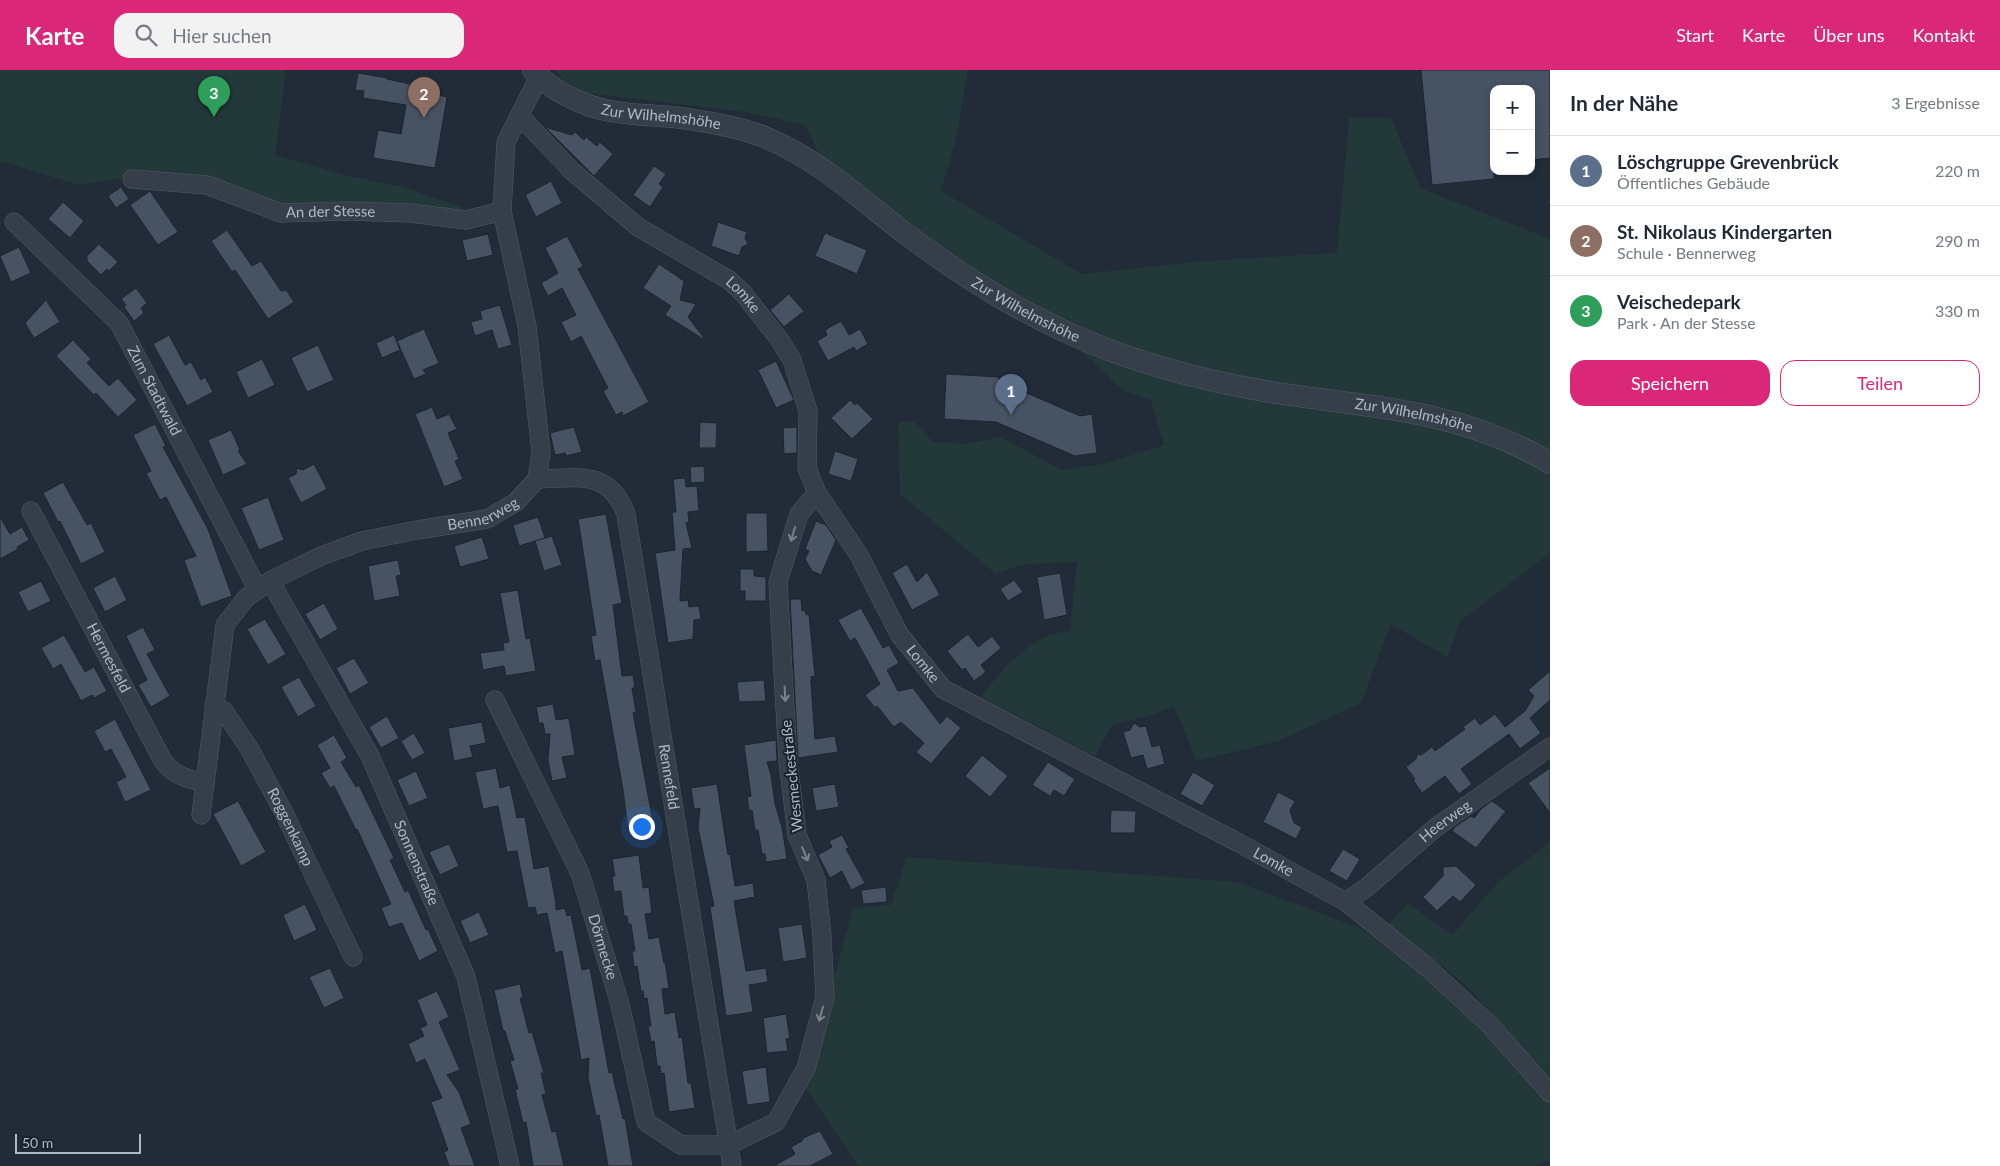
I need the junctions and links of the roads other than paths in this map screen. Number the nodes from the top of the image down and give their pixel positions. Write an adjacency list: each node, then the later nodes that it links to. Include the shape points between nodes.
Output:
1 (536, 73): 2 (street); 6 (street, Zur Wilhelmshöhe, via 564,94 592,106 723,125 769,138 818,165 931,253 982,288 1021,310 1109,350 1223,383 1442,418 1520,446)
2 (520, 116): 4 (street, via 506,142); 8 (street, Lomke, via 572,171 638,228 729,280 743,293 792,360 808,411 807,468)
3 (132, 179): 4 (street, An der Stesse, via 207,185 281,213 401,212 466,220)
4 (502, 211): 7 (street, via 527,326 541,452)
5 (14, 222): 10 (street, Zum Stadtwald, via 119,323)
6 (1550, 463)
7 (537, 479): 10 (street, Bennerweg, via 516,502 487,519 362,541 321,556); 19 (street, Rennefeld, via 590,478 614,492 626,514)
8 (817, 493): 16 (street, Lomke, via 859,555 899,634 943,689); 19 (street, Wesmeckestraße, one-way to 19, via 799,514 778,582 788,761 797,835 816,880 825,997 806,1068 776,1122)
9 (30, 511): 14 (street, Hermesfeld, via 163,761 180,777)
10 (264, 584): 12 (street, Bennerweg, via 246,598 225,625); 20 (street, Sonnenstraße, via 370,756 466,977)
11 (495, 700): 19 (street, Dörmecke, via 580,873 620,1004 646,1122 681,1145)
12 (214, 706): 14 (street, Bennerweg); 17 (street, Roggenkamp, via 224,711 249,748)
13 (1550, 747): 16 (street, Heerweg, via 1435,828)
14 (205, 783): 15 (street, Bennerweg)
15 (201, 815)
16 (1346, 902): 18 (street, Lomke, via 1488,1023)
17 (353, 957)
18 (1550, 1093)
19 (729, 1145): 21 (street)
20 (510, 1166)
21 (732, 1166)

